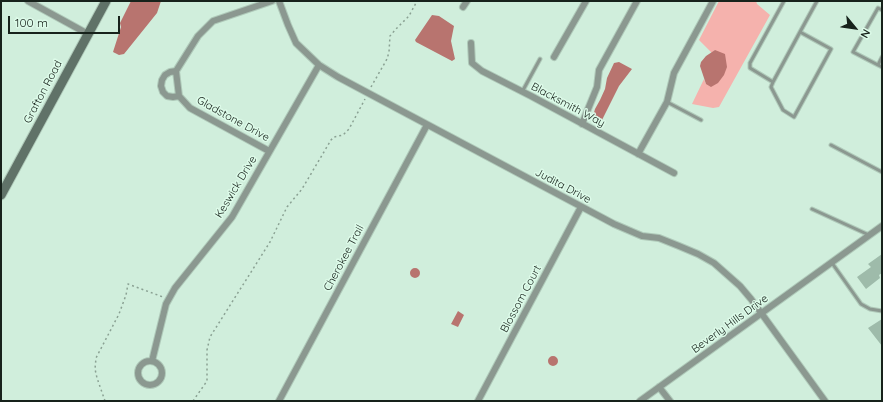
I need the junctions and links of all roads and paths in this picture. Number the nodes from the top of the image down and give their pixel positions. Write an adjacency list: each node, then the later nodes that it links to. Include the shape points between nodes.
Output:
1 (28, 1): 13 (street)
2 (106, 1): 13 (street, Grafton Road)
3 (272, 1): 21 (street, via 214,21 198,36)
4 (279, 1): 18 (street, Judita Drive, via 296,43)
5 (416, 1): 24 (path, via 409,16 390,36 387,59)
6 (586, 1): 15 (street)
7 (637, 1): 28 (street, via 599,70 597,87)
8 (713, 1): 26 (street, via 674,73)
9 (784, 1): 22 (lane, via 750,64 750,68)
10 (818, 1): 12 (lane)
11 (882, 10): 19 (lane, via 878,8 853,52)
12 (800, 32): 22 (lane); 22 (lane, via 831,49 794,118 783,110 771,87)
13 (88, 34): 35 (street, Grafton Road)
14 (471, 43): 23 (street, Blacksmith Way, via 472,63 482,72)
15 (554, 57)
16 (882, 57): 19 (lane)
17 (540, 59): 23 (lane)
18 (319, 65): 24 (street, Judita Drive); 31 (street, Keswick Drive)
19 (878, 65): 20 (lane)
20 (882, 67)
21 (176, 71): 25 (street); 25 (street, via 165,75 161,86 168,96)
22 (773, 82)
23 (522, 92): 28 (street, Blacksmith Way)
24 (368, 93): 29 (street, Judita Drive); 47 (path, via 349,129 331,140 302,189 287,207 270,242 210,337 207,350 207,381)
25 (179, 96): 31 (street, Gladstone Drive, via 190,108)
26 (667, 102): 27 (lane); 32 (street)
27 (701, 120)
28 (582, 124): 32 (street, Blacksmith Way)
29 (427, 125): 36 (street, Judita Drive); 48 (street, Cherokee Trail)
30 (831, 145): 33 (lane)
31 (269, 150): 41 (street, Keswick Drive, via 232,217)
32 (638, 154): 34 (street, Blacksmith Way)
33 (882, 172)
34 (674, 173)
35 (1, 195)
36 (581, 207): 43 (street, Judita Drive, via 642,236 659,238 714,263 740,286); 49 (street, Blossom Court)
37 (812, 209): 39 (lane)
38 (882, 226): 39 (street, Beverly Hills Drive)
39 (870, 235): 40 (street, Beverly Hills Drive)
40 (832, 263): 42 (lane, via 861,304 870,310); 43 (street, Beverly Hills Drive)
41 (168, 300): 44 (street, Keswick Drive); 46 (path, via 128,284 119,314 96,358 95,369)
42 (882, 311)
43 (761, 314): 45 (street, Beverly Hills Drive); 52 (street, Judita Drive)
44 (152, 361)
45 (659, 387): 50 (street, Beverly Hills Drive); 51 (street)
46 (105, 401)
47 (193, 401)
48 (279, 401)
49 (478, 401)
50 (640, 401)
51 (670, 401)
52 (825, 401)

